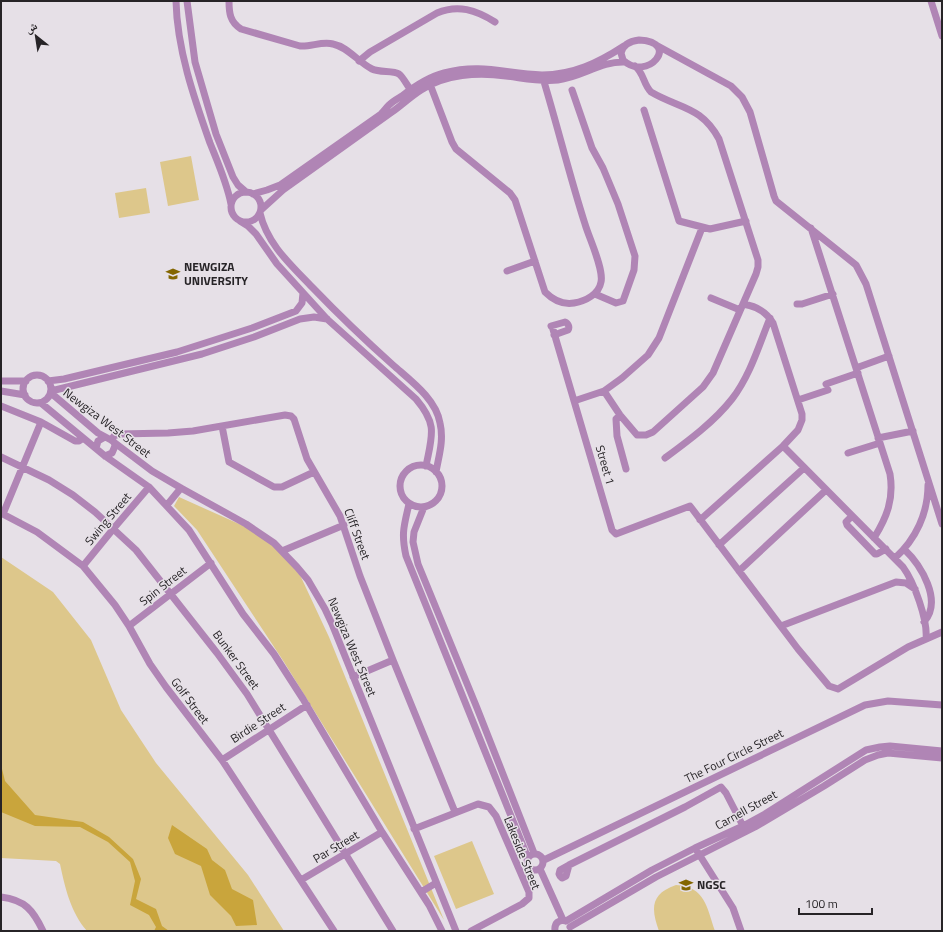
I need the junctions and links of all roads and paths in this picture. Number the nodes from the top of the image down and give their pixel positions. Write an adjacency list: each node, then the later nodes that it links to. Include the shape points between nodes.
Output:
1 (229, 1): 14 (street, via 231,19 241,29 300,46 332,44 339,46)
2 (931, 1): 5 (street)
3 (176, 2): 4 (street, via 179,7 183,7); 7 (street)
4 (187, 2): 9 (street)
5 (939, 14): 8 (street)
6 (495, 22): 14 (street, via 471,10 446,10 370,52)
7 (180, 36): 9 (street, via 185,34); 29 (street, via 194,95)
8 (942, 36)
9 (191, 37): 28 (street, via 198,74 232,177)
10 (656, 45): 11 (street, via 639,40); 12 (street, via 659,51); 13 (street)
11 (624, 46): 15 (street, via 621,55); 18 (street, via 582,68)
12 (658, 58): 13 (street); 16 (street)
13 (681, 58): 34 (street, via 727,83 742,97 750,112 775,198)
14 (359, 61): 21 (street, via 375,70 399,74)
15 (625, 62): 17 (street); 18 (street, via 606,64 568,78)
16 (651, 64): 17 (street); 19 (street)
17 (635, 66): 19 (street)
18 (543, 78): 20 (street, via 475,68 443,73); 40 (street, via 600,270 601,282)
19 (644, 78): 32 (street, via 651,92 697,113 715,131)
20 (429, 82): 21 (street); 24 (street); 37 (street, via 456,149 510,193 515,200)
21 (410, 89): 23 (street)
22 (572, 90): 40 (street, via 592,148 618,204 635,259 633,275 623,301 616,303)
23 (392, 103): 24 (street); 26 (street)
24 (396, 109): 26 (street)
25 (644, 110): 33 (street, via 678,219)
26 (328, 154): 27 (street)
27 (281, 187): 28 (street); 30 (street)
28 (250, 193): 29 (street, via 236,195); 30 (street, via 260,200)
29 (231, 204): 31 (street, via 234,217)
30 (261, 212): 31 (street, via 254,220); 50 (street, via 263,226 283,257)
31 (240, 221): 39 (street, via 256,234 277,264)
32 (746, 221): 33 (street, via 710,229); 44 (street, via 758,267)
33 (702, 228): 58 (street, via 659,338 648,355)
34 (811, 228): 35 (street); 36 (street)
35 (828, 242): 36 (street); 52 (street, via 856,264 862,274)
36 (819, 250): 41 (street)
37 (535, 261): 38 (street); 40 (street, via 545,292 554,299 576,303)
38 (507, 271)
39 (303, 293): 45 (street, via 302,303); 48 (street)
40 (596, 294)
41 (833, 294): 43 (street); 53 (street)
42 (711, 298): 44 (street)
43 (797, 304)
44 (741, 307): 46 (street, via 758,308); 66 (street, via 713,373 704,387 653,432 646,435 637,435)
45 (296, 311): 47 (street); 56 (street, via 202,345)
46 (770, 318): 61 (street); 81 (street, via 750,367 732,399 710,422)
47 (300, 319): 48 (street); 59 (street, via 202,354)
48 (327, 319): 51 (street)
49 (554, 335): 49 (street, Street 1, via 568,330 568,324 564,322 551,326); 62 (street, Street 1)
50 (373, 348): 51 (street); 87 (street, via 433,405 440,422 442,441)
51 (367, 355): 83 (street, via 426,411 432,437)
52 (889, 356): 53 (street); 71 (street)
53 (857, 371): 61 (street); 75 (street)
54 (4, 381): 55 (street); 57 (street)
55 (26, 381): 56 (street, via 37,376); 60 (street)
56 (48, 381): 59 (street)
57 (2, 391): 60 (street)
58 (604, 391): 62 (street); 66 (street)
59 (51, 392): 63 (street); 65 (street, Newgiza West Street)
60 (25, 395): 63 (street, via 32,402)
61 (798, 400): 76 (street, via 802,414 800,425)
62 (574, 401): 99 (street, Street 1, via 612,530 616,534 690,506)
63 (42, 403): 67 (street, Newgiza West Street)
64 (1, 406): 68 (street)
65 (67, 406): 67 (street); 74 (street, Newgiza West Street)
66 (620, 415): 85 (street, via 616,419 617,436)
67 (58, 417): 69 (street, Newgiza West Street)
68 (41, 422): 72 (street); 82 (street)
69 (64, 423): 72 (street); 73 (street, Newgiza West Street)
70 (222, 426): 74 (street, Cliff Street, via 168,433 120,434); 86 (street, Cliff Street, via 291,416 296,422 303,448); 86 (street, via 228,462 274,487 282,487)
71 (912, 430): 75 (street); 88 (street)
72 (58, 431): 73 (street, via 75,441)
73 (83, 438): 77 (street, Newgiza West Street)
74 (110, 440): 77 (street, via 98,441); 79 (street, via 115,446 112,453); 90 (street, Newgiza West Street, via 152,471)
75 (879, 440): 78 (street); 103 (street, via 890,474 892,491 886,516)
76 (783, 446): 84 (street); 99 (street)
77 (96, 448): 79 (street, Newgiza West Street)
78 (848, 453)
79 (105, 456): 89 (street, Newgiza West Street)
80 (1, 457): 82 (street, Bunker Street)
81 (665, 458)
82 (22, 466): 97 (street); 102 (street, Bunker Street, via 73,495)
83 (426, 466): 87 (street); 92 (street, via 409,469 401,480 401,493)
84 (804, 468): 91 (street); 104 (street)
85 (626, 469)
86 (314, 472): 101 (street, Cliff Street)
87 (436, 472): 94 (street, via 441,480 441,492 435,502)
88 (927, 477): 95 (street); 96 (street)
89 (149, 487): 93 (street, Newgiza West Street); 102 (street, Swing Street)
90 (181, 488): 93 (street); 107 (street, Newgiza West Street, via 246,524)
91 (826, 490): 98 (street); 112 (street)
92 (409, 504): 94 (street); 136 (street, via 403,530 406,556)
93 (167, 505): 109 (street, Newgiza West Street, via 189,530)
94 (424, 507): 136 (street, via 414,532 413,542 418,564 477,708)
95 (938, 510): 96 (street); 100 (street)
96 (925, 511): 106 (street, via 916,533)
97 (2, 514): 110 (street, Golf Street, via 37,532)
98 (852, 516): 103 (street); 105 (street, via 846,522 847,525 875,554)
99 (700, 520): 104 (street)
100 (942, 524)
101 (344, 525): 107 (street); 121 (street, Cliff Street, via 360,576)
102 (114, 528): 110 (street, Swing Street); 115 (street, Bunker Street, via 136,550)
103 (874, 538): 105 (street)
104 (719, 545): 112 (street)
105 (886, 548): 108 (street)
106 (904, 549): 108 (street); 116 (street, via 919,565 931,594 931,614)
107 (282, 551): 122 (street, Newgiza West Street, via 308,580 325,609)
108 (895, 558): 111 (street)
109 (211, 563): 115 (street, Spin Street); 123 (street, Newgiza West Street, via 243,614 274,654)
110 (83, 566): 117 (street, Golf Street)
111 (903, 566): 113 (street, via 902,575); 114 (street)
112 (739, 571): 118 (street)
113 (896, 582): 114 (street, via 906,583); 118 (street)
114 (915, 590): 116 (street)
115 (170, 594): 117 (street, Spin Street); 125 (street, Bunker Street, via 232,672)
116 (925, 624): 119 (street); 120 (street)
117 (129, 626): 128 (street, Golf Street, via 150,664)
118 (781, 626): 120 (street, via 827,684 834,689)
119 (939, 634): 120 (street)
120 (926, 639)
121 (393, 660): 122 (street); 130 (street, Cliff Street)
122 (353, 676): 132 (street, Newgiza West Street)
123 (307, 705): 125 (street, Birdie Street); 133 (street, Newgiza West Street)
124 (942, 705): 137 (street, The Four Circle Street, via 888,701 865,705)
125 (269, 729): 128 (street, Birdie Street); 135 (street, Bunker Street)
126 (942, 751): 129 (street, Carnell Street, via 890,746 866,750)
127 (942, 758): 129 (street, Carnell Street, via 888,753 878,755)
128 (222, 760): 140 (street, Golf Street)
129 (783, 806): 131 (street, Carnell Street); 134 (street, Carnell Street, via 748,831)
130 (455, 812): 132 (street, Lakeside Street); 150 (street, Lakeside Street, via 478,804 493,811 529,896 522,904)
131 (743, 826): 134 (street, Carnell Street); 138 (street, via 721,787)
132 (414, 829): 141 (street, Newgiza West Street)
133 (382, 832): 135 (street, Par Street); 142 (street, Newgiza West Street)
134 (697, 851): 144 (street, Carnell Street); 151 (street, via 733,908)
135 (345, 854): 140 (street, Par Street); 147 (street, Bunker Street)
136 (531, 855): 137 (street, via 540,855); 139 (street, via 527,862 528,866)
137 (544, 860): 139 (street)
138 (569, 865)
139 (538, 870): 144 (street)
140 (301, 880): 146 (street, Golf Street)
141 (436, 883): 142 (street); 149 (street, Newgiza West Street)
142 (421, 892): 148 (street, Newgiza West Street)
143 (1, 896): 145 (street, via 26,905 35,915)
144 (561, 926)
145 (43, 931)
146 (334, 931)
147 (393, 931)
148 (442, 931)
149 (456, 931)
150 (471, 931)
151 (741, 931)

